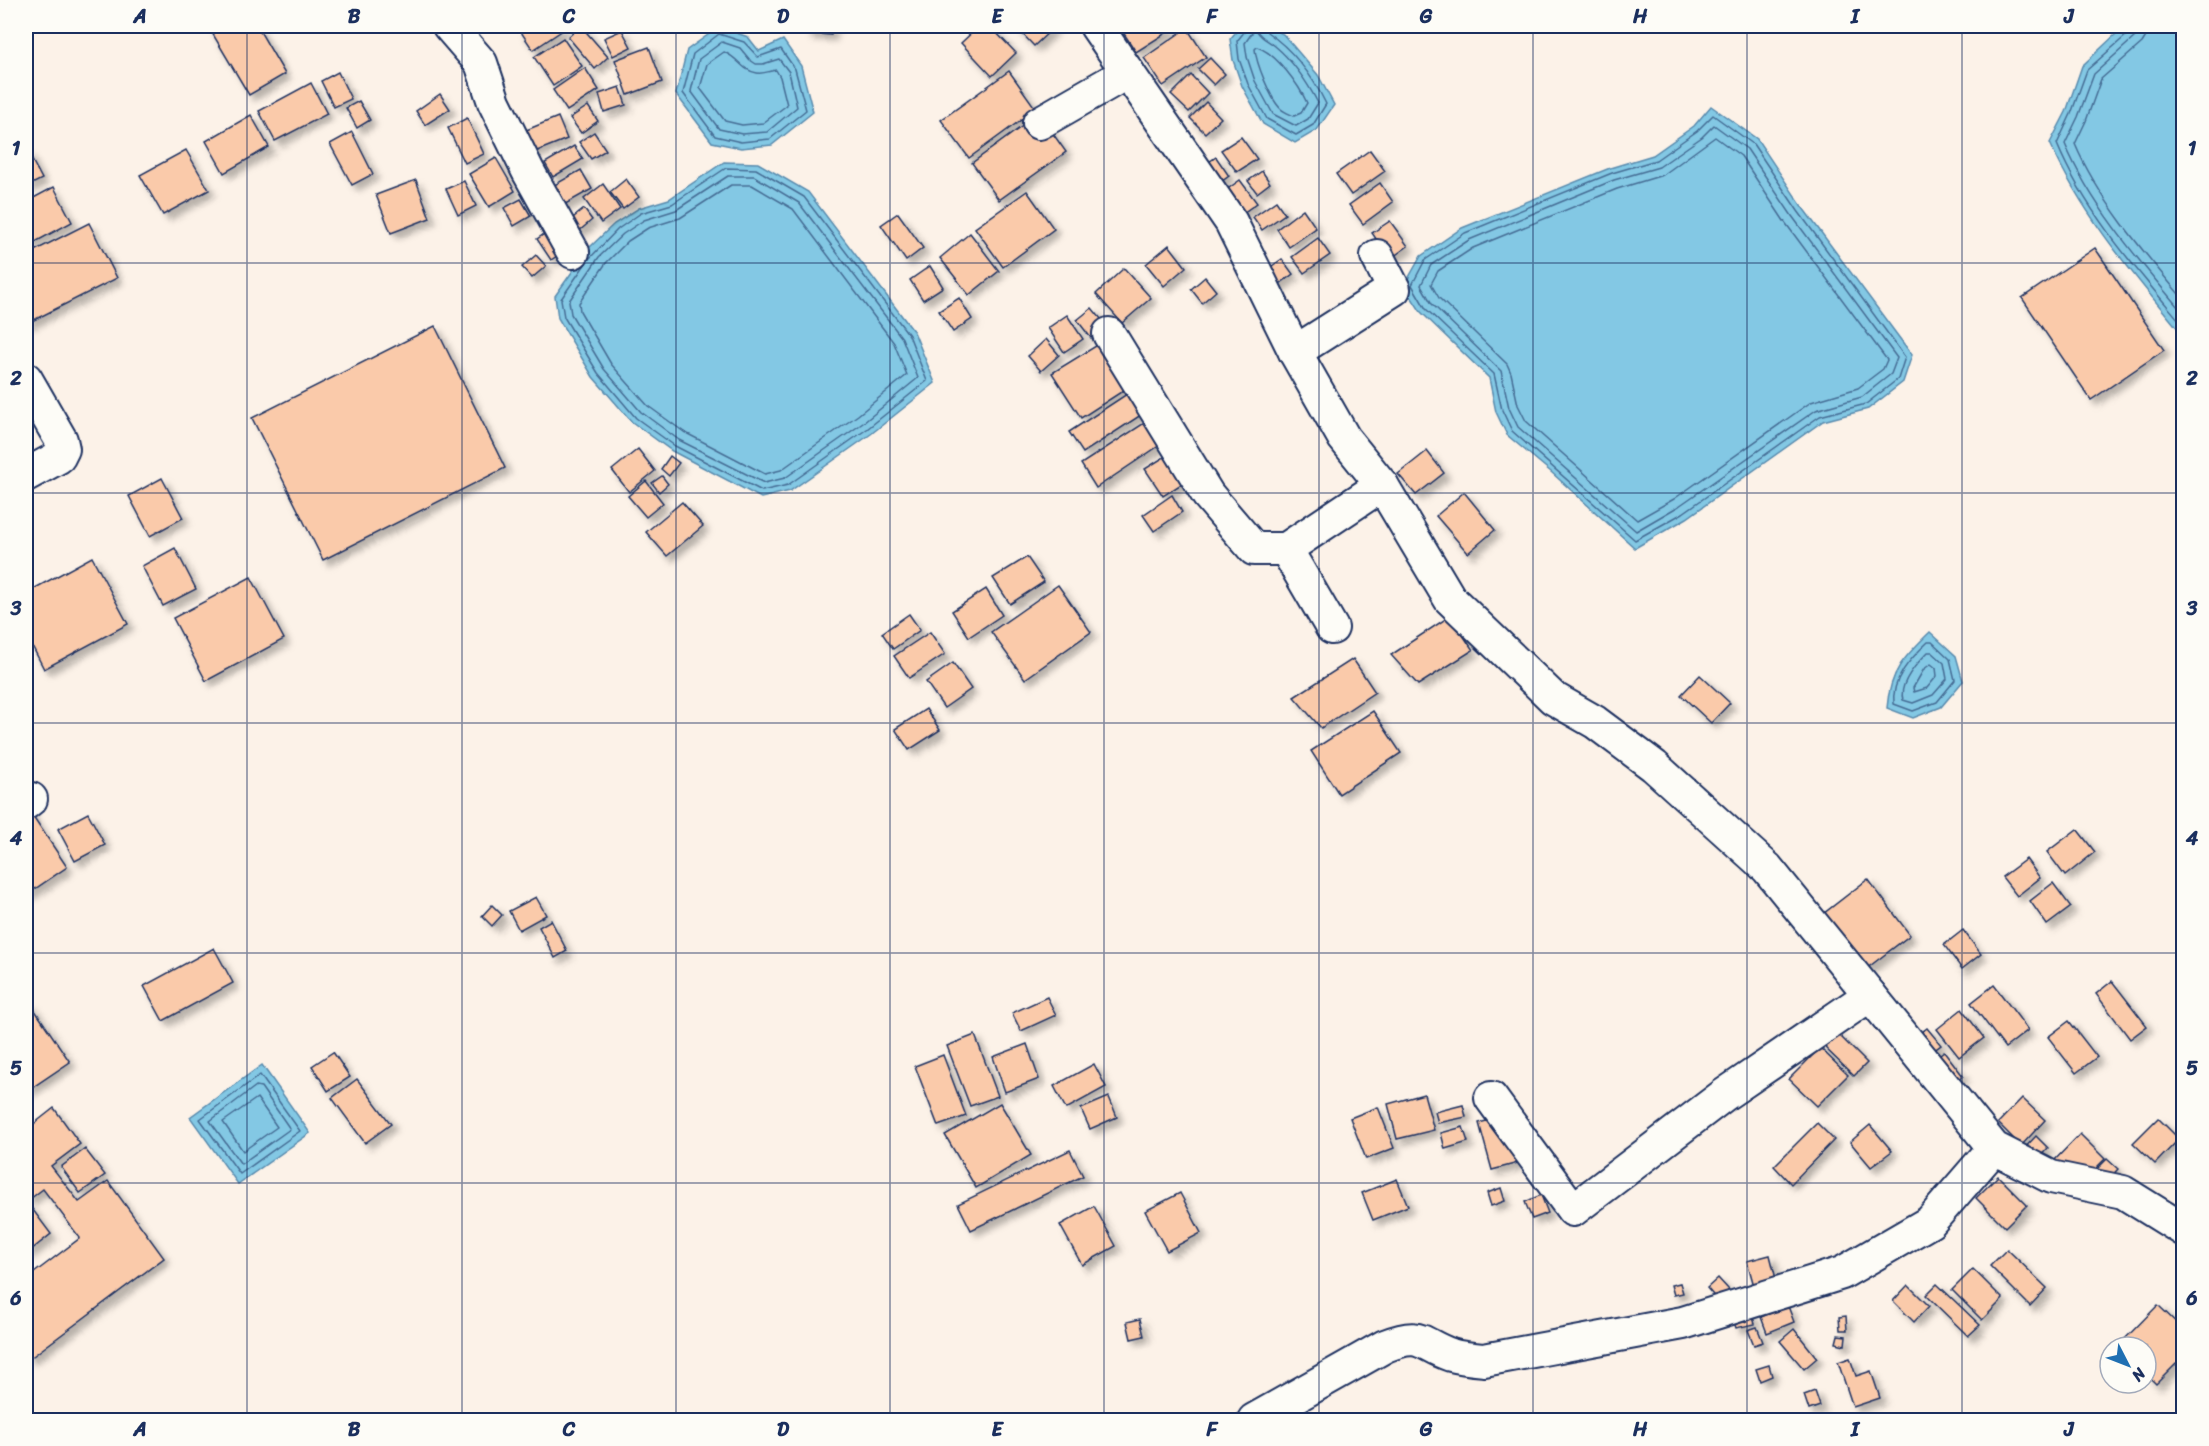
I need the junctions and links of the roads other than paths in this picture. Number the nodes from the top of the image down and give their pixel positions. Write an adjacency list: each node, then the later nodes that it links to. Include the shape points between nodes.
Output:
1 (449, 26): 5 (street, via 481,63 494,102 523,162)
2 (1096, 26): 3 (street)
3 (1128, 72): 4 (street); 8 (street, via 1231,222)
4 (1039, 123)
5 (573, 252)
6 (1377, 256): 8 (street, via 1394,289)
7 (1109, 334): 12 (street, via 1208,495 1254,549)
8 (1295, 352): 11 (street, via 1344,438)
9 (26, 379): 10 (street, via 63,449 59,457)
10 (26, 475)
11 (1382, 484): 12 (street); 14 (street, via 1450,598 1553,698 1595,722 1654,766 1767,868)
12 (1286, 549): 13 (street)
13 (1332, 628)
14 (1870, 995): 15 (street, via 1724,1095 1573,1210); 16 (street)
15 (1491, 1098)
16 (1994, 1148): 17 (street, via 2051,1177 2123,1192); 18 (street, via 1930,1222 1842,1273 1683,1323 1484,1360 1452,1355 1417,1338 1401,1340)
17 (2184, 1230)
18 (1254, 1420)

